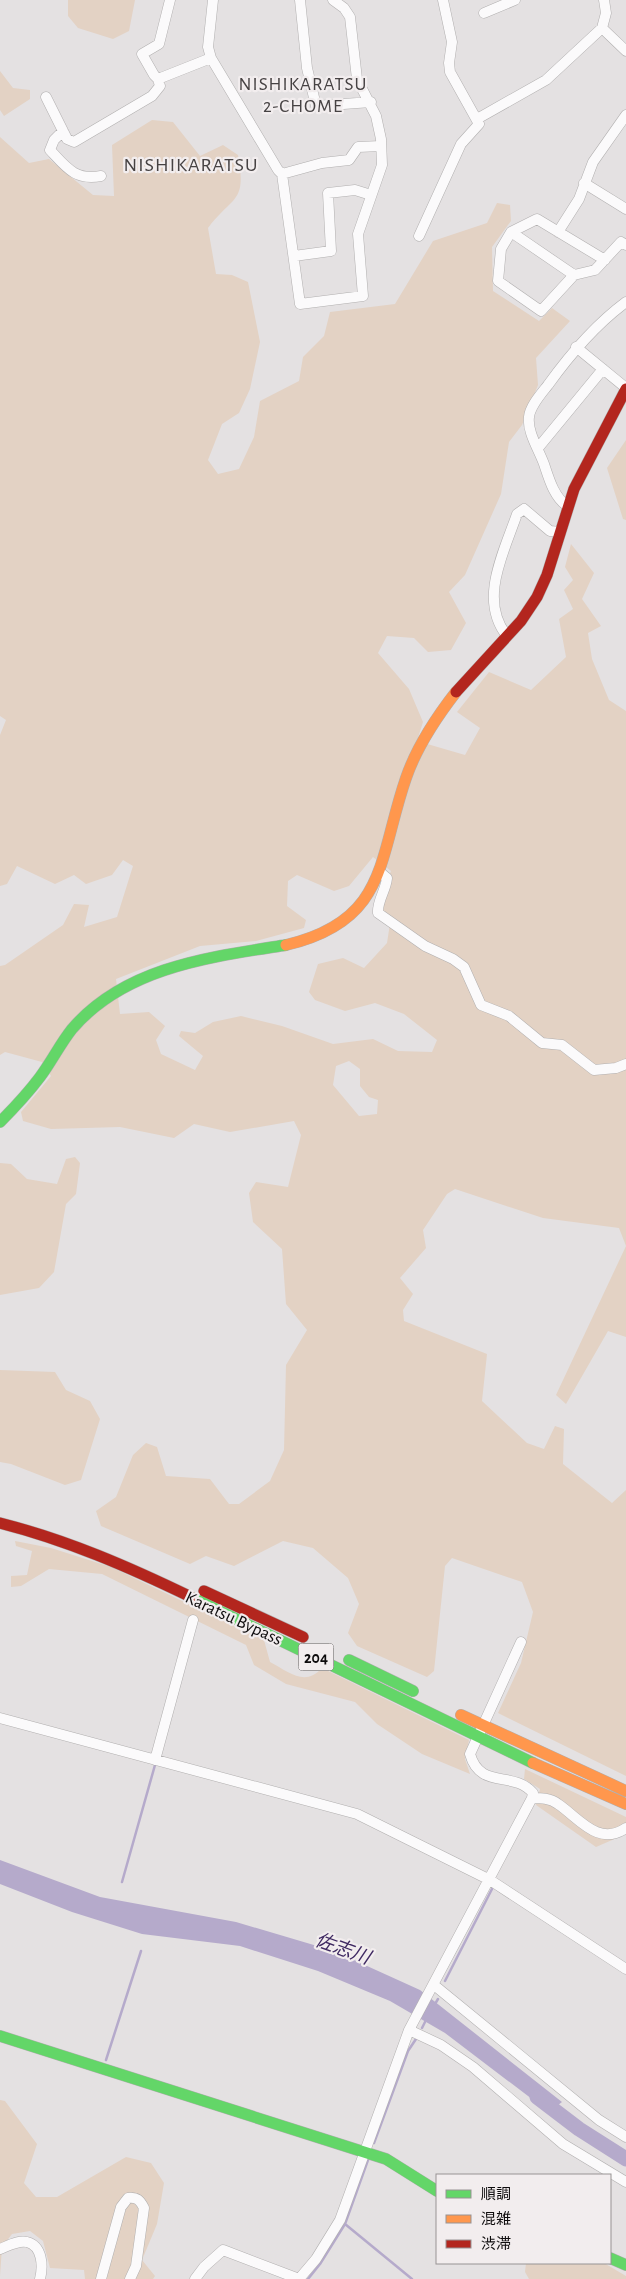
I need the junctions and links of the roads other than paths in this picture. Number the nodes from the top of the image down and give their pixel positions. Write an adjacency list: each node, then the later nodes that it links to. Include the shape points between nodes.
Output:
1 (170, 0): 12 (street, via 159,44 142,54)
2 (213, 0): 11 (street, via 208,46)
3 (300, 0): 14 (street, via 307,68 316,106)
4 (334, 0): 14 (street, via 350,17 357,80)
5 (443, 0): 16 (street, via 452,42 450,72)
6 (515, 0): 8 (street)
7 (604, 0): 9 (street, via 606,13)
8 (484, 13)
9 (602, 28): 10 (street); 16 (street, via 546,80)
10 (626, 51)
11 (211, 58): 12 (street); 19 (street)
12 (158, 78): 17 (street, via 160,86 152,96 74,142 67,139)
13 (46, 96): 17 (street)
14 (370, 102): 18 (street)
15 (626, 115): 21 (street, via 593,162)
16 (477, 119): 26 (street, via 479,124 461,144)
17 (63, 131): 20 (street, via 50,150 70,172 88,178)
18 (381, 146): 19 (street, via 358,147 349,160 322,163); 22 (street, via 382,165)
19 (282, 174): 28 (street)
20 (101, 176)
21 (584, 184): 23 (street); 25 (street)
22 (371, 195): 28 (street, via 355,190 328,192 331,251); 28 (street, via 358,234 363,296 300,304)
23 (626, 209)
24 (511, 232): 25 (street, via 537,219); 30 (street); 30 (street, via 501,248 498,281 541,310)
25 (558, 232): 29 (street)
26 (420, 236)
27 (626, 245): 29 (street, via 621,242)
28 (294, 256)
29 (604, 260): 30 (street, via 595,270)
30 (574, 275)
31 (626, 302): 32 (street)
32 (576, 347): 33 (street); 35 (street, via 538,398 529,416)
33 (603, 369): 34 (street); 35 (street)
34 (626, 388): 36 (main road)
35 (538, 448): 36 (street, via 558,500)
36 (567, 506): 37 (main road)
37 (560, 532): 38 (main road, via 536,598); 38 (street, via 550,531 524,509 517,514 492,592 500,628)
38 (507, 636): 39 (main road, via 429,727 406,775)
39 (381, 873): 40 (street, via 387,878 378,913 425,946 464,967 480,1005 509,1016 542,1042 562,1045 594,1070); 41 (main road, via 355,910 334,928 306,942 215,955 184,963 118,990 74,1028 40,1079)
40 (626, 1064)
41 (7, 1119)
42 (0, 1516): 45 (main road, Karatsu Bypass / 204, via 61,1532 98,1546 198,1588)
43 (0, 1523): 52 (main road, Karatsu Bypass / 204, via 95,1552)
44 (193, 1620): 53 (street)
45 (311, 1642)
46 (521, 1642): 51 (street)
47 (337, 1654): 48 (main road, 204)
48 (424, 1696)
49 (441, 1705): 51 (main road)
50 (0, 1718): 53 (street)
51 (484, 1725): 52 (street); 54 (main road)
52 (478, 1736): 55 (street, via 470,1754 473,1765 481,1774 527,1786 533,1793); 56 (main road, Karatsu Bypass / 204)
53 (154, 1760): 58 (street, via 357,1814)
54 (626, 1791)
55 (532, 1798): 57 (street, via 558,1803 586,1828 604,1834); 58 (street)
56 (626, 1804)
57 (626, 1828)
58 (490, 1880): 59 (street); 60 (street)
59 (626, 1969)
60 (434, 1985): 61 (street); 63 (street, via 599,2120)
61 (409, 2030): 64 (street); 65 (street, via 441,2045 473,2067 563,2144)
62 (0, 2036): 64 (main road)
63 (626, 2137)
64 (365, 2151): 66 (main road, via 386,2159); 70 (street, via 340,2220)
65 (626, 2182)
66 (436, 2190)
67 (0, 2249): 71 (street, via 15,2243 32,2245 42,2259)
68 (611, 2258): 69 (main road)
69 (626, 2265)
70 (303, 2278): 74 (street, via 223,2250)
71 (40, 2279)
72 (101, 2279): 73 (street, via 121,2207 128,2198 134,2197 144,2208 136,2266)
73 (130, 2279)
74 (195, 2279)

